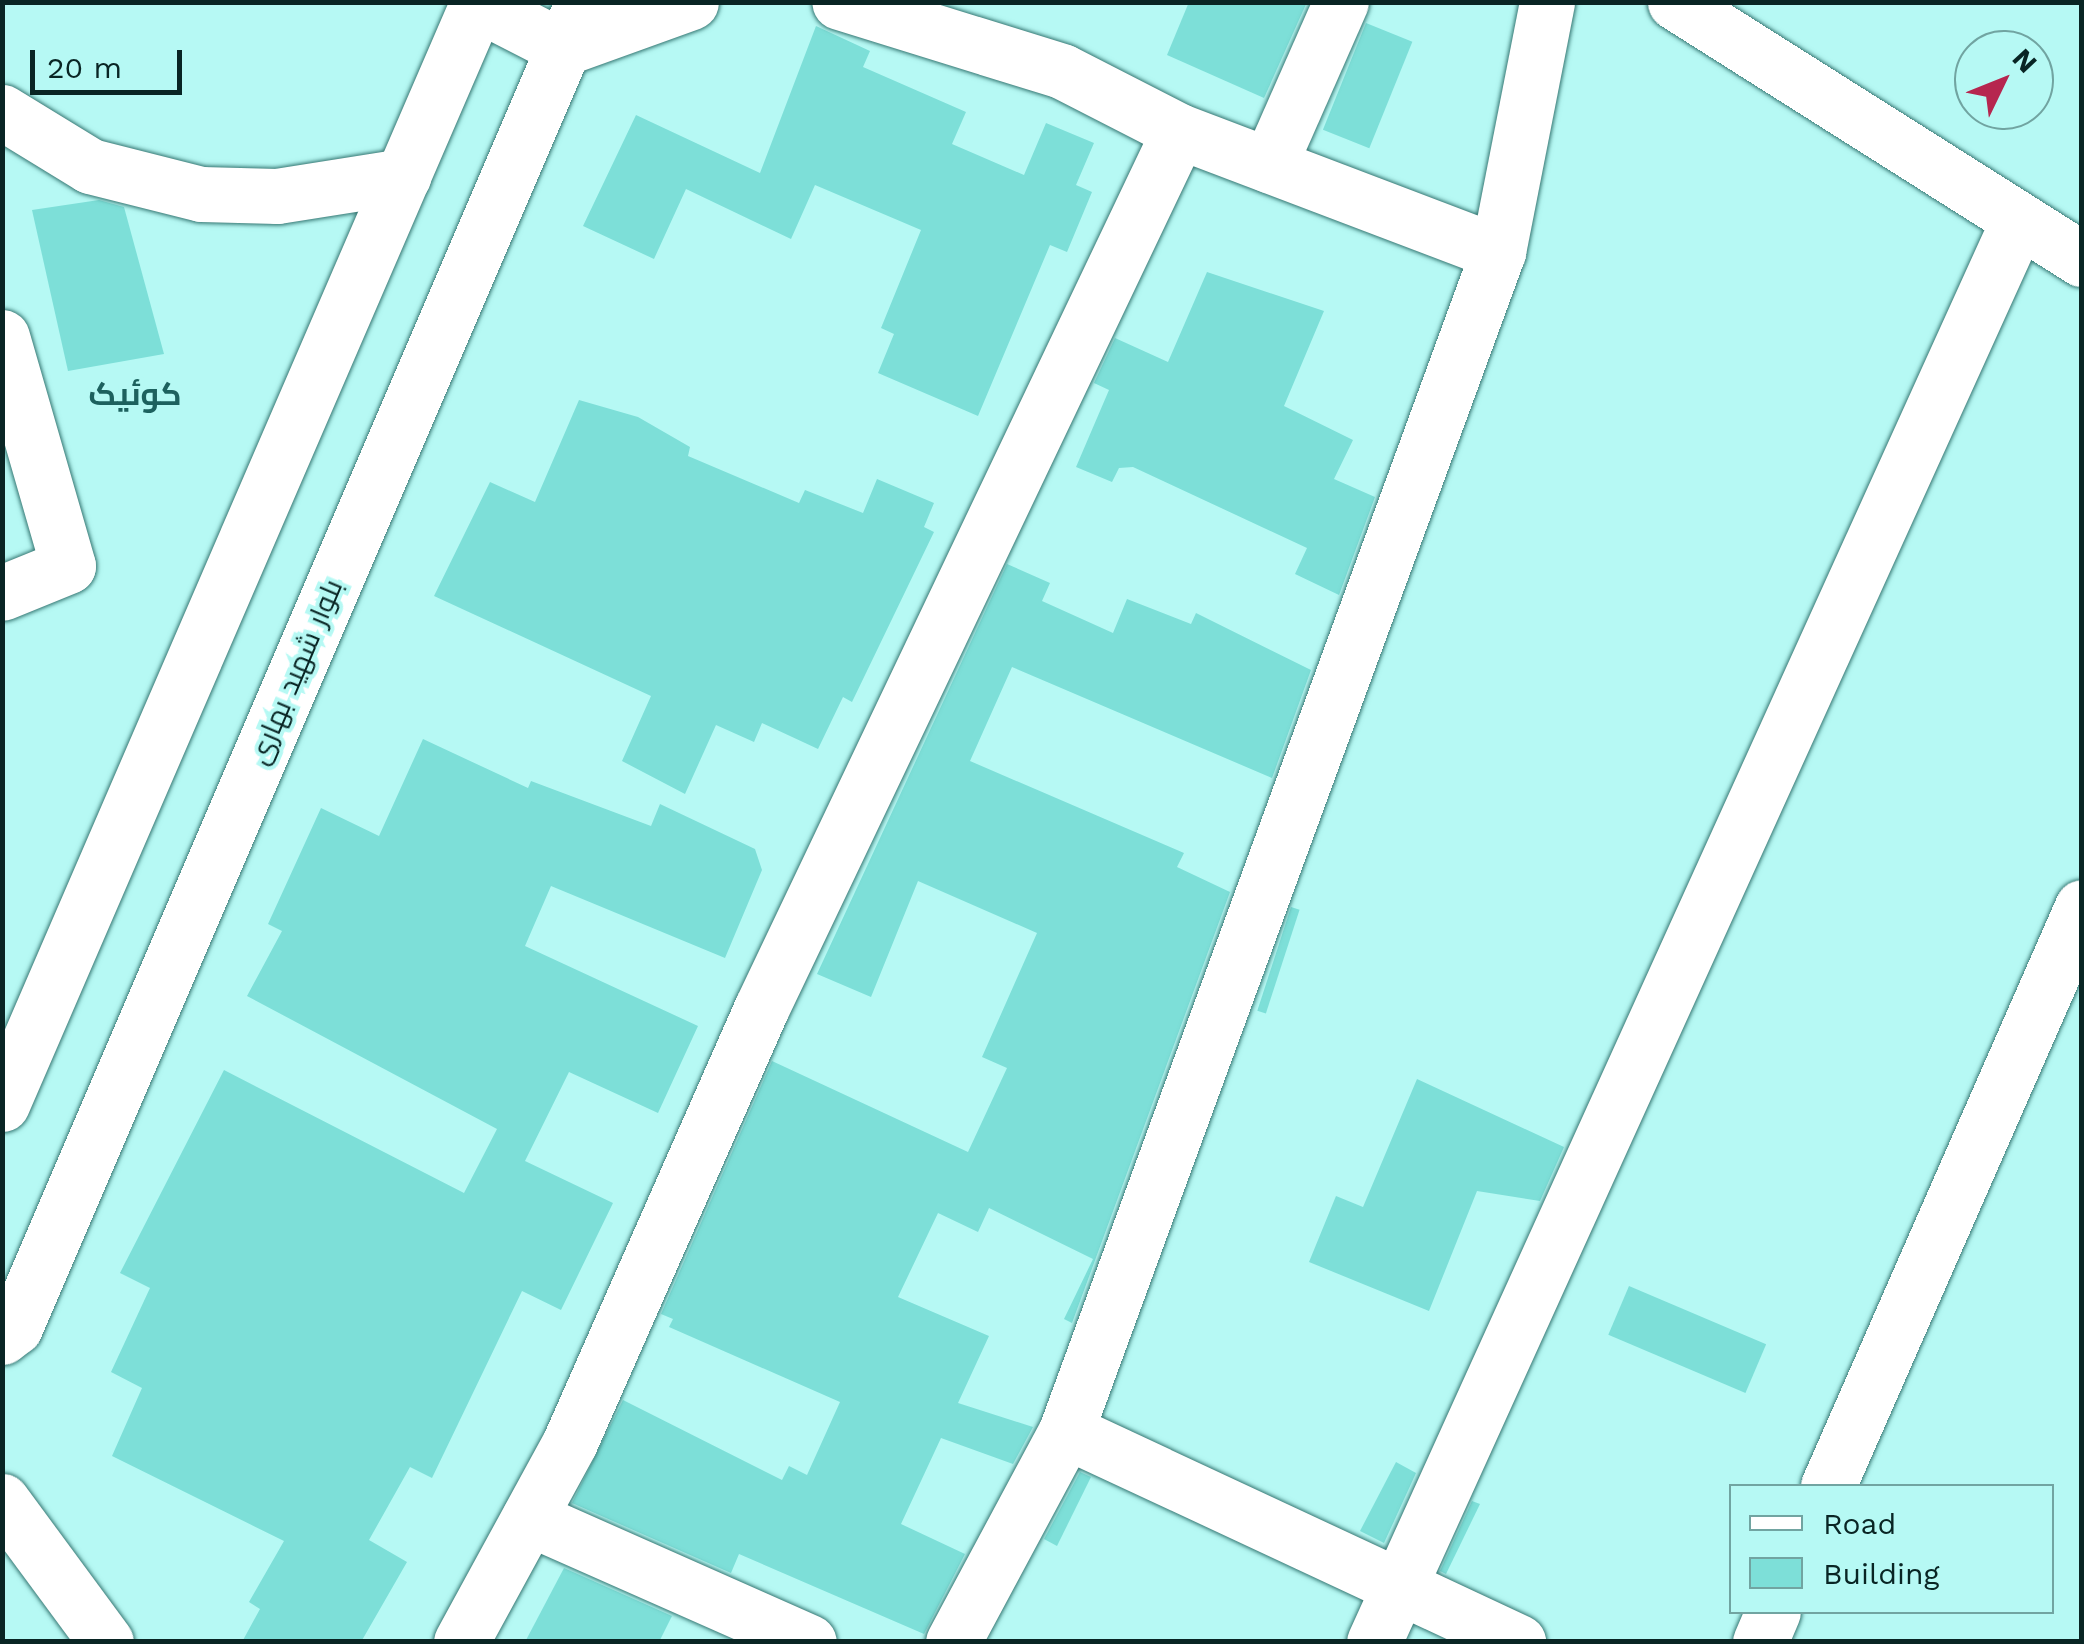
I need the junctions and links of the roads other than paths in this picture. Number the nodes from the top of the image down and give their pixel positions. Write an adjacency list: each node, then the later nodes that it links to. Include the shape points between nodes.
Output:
1 (691, 2): 7 (street)
2 (839, 2): 9 (street, via 1062,71)
3 (1341, 2): 10 (street)
4 (1547, 2): 13 (street)
5 (1675, 2): 12 (street)
6 (478, 3): 7 (street); 11 (street)
7 (574, 25): 19 (street, بلوار شهید بهاری, via 22,1309)
8 (2, 112): 11 (street, via 90,166 200,194 278,196)
9 (1179, 131): 10 (street); 23 (street)
10 (1269, 165): 13 (street)
11 (403, 176): 18 (street)
12 (2018, 221): 14 (street); 24 (street)
13 (1498, 252): 20 (street)
14 (2082, 258)
15 (2, 338): 16 (street, via 68,566)
16 (2, 593)
17 (2082, 906): 21 (street)
18 (2, 1104)
19 (2, 1337)
20 (1066, 1431): 24 (street); 29 (street)
21 (1829, 1484)
22 (2, 1500): 26 (street)
23 (529, 1518): 27 (street); 28 (street)
24 (1398, 1587): 30 (street); 31 (street)
25 (1772, 1614): 32 (street)
26 (106, 1642)
27 (461, 1642)
28 (810, 1642)
29 (953, 1642)
30 (1374, 1642)
31 (1518, 1642)
32 (1760, 1642)

